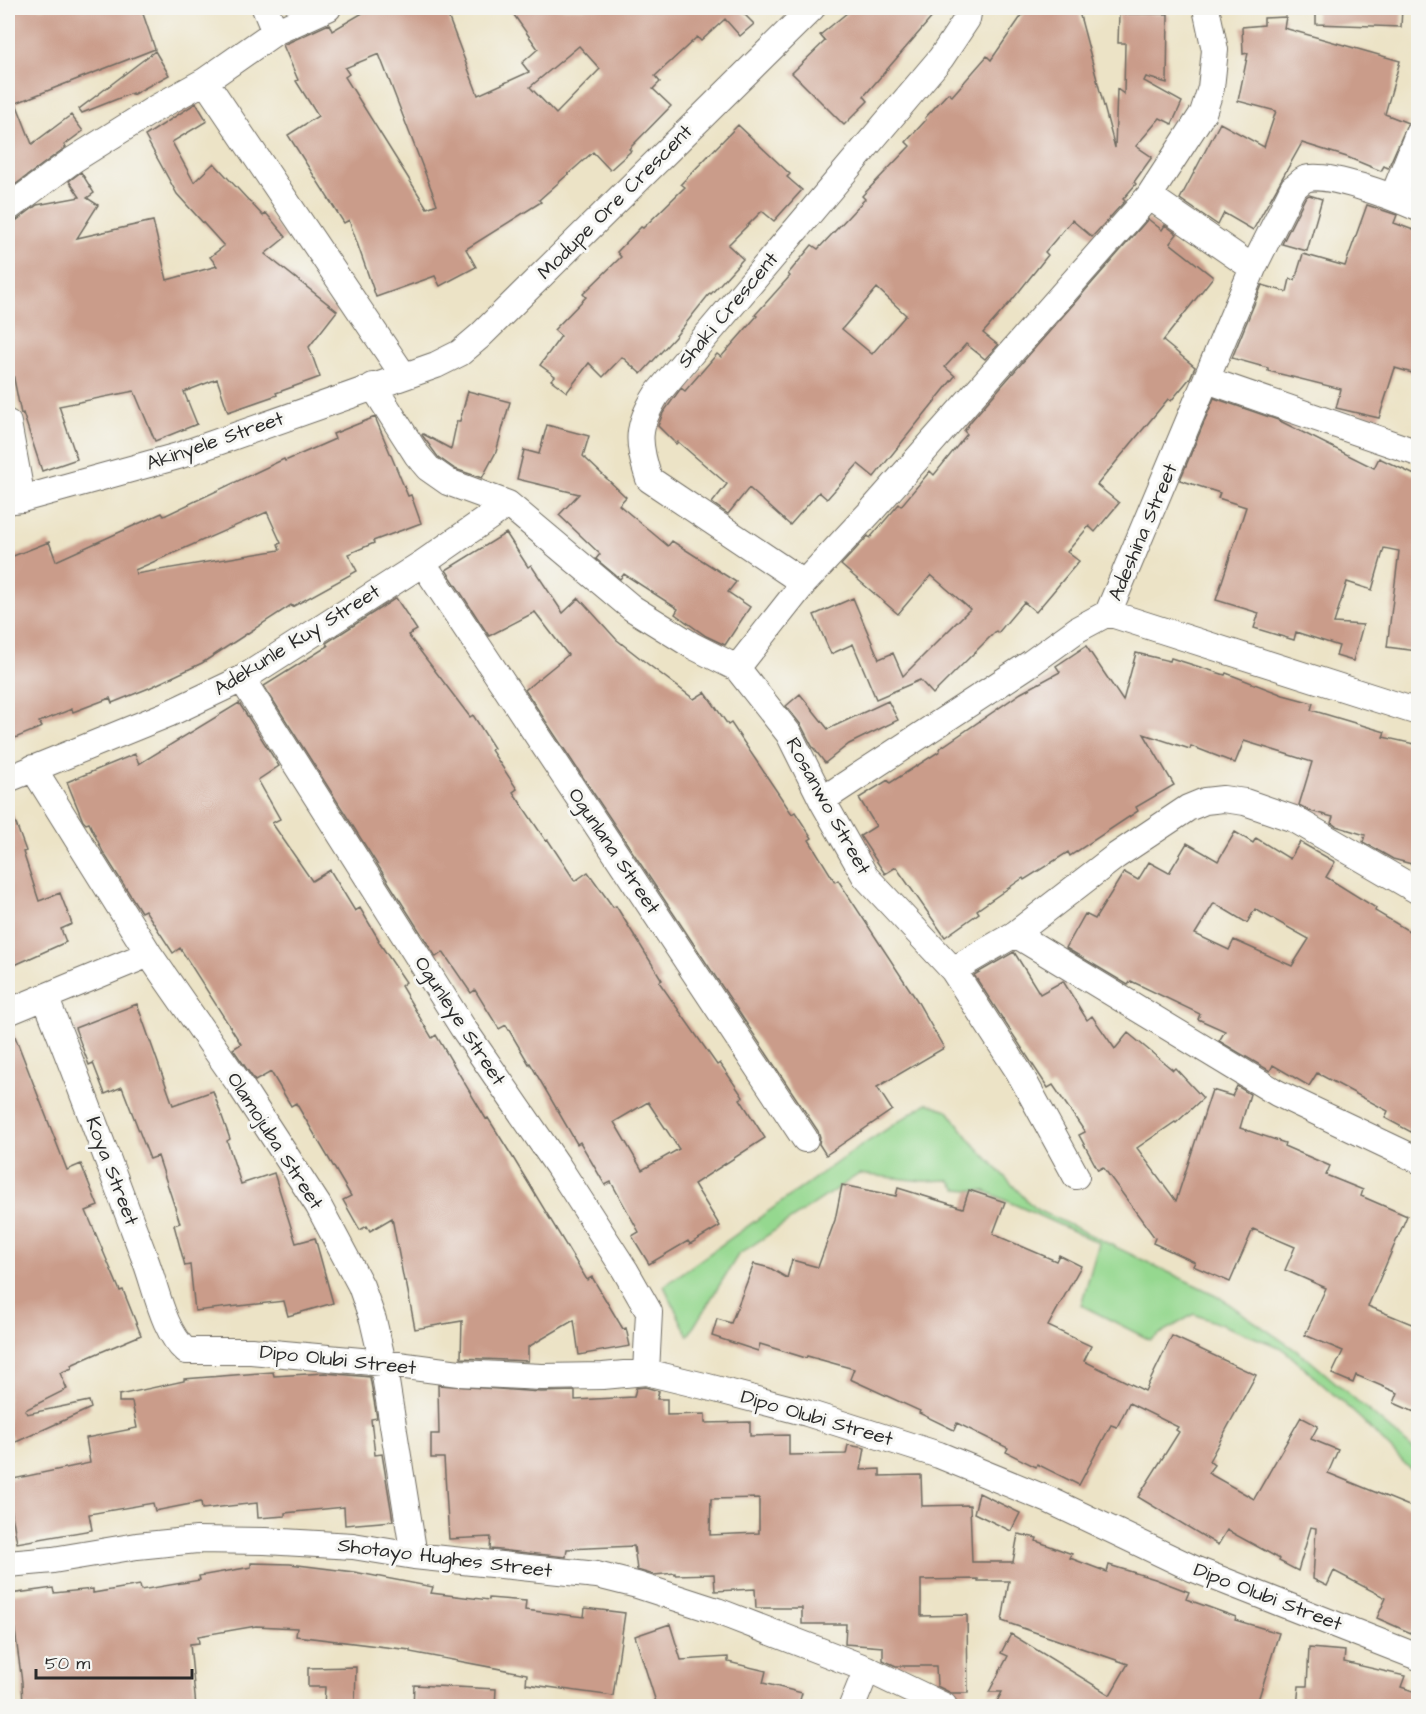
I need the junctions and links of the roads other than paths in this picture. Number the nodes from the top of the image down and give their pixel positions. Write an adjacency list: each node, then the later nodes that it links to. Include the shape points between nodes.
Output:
1 (265, 8): 6 (street)
2 (328, 8): 6 (street)
3 (812, 8): 14 (street, Modupe Ore Crescent, via 480,336 460,353)
4 (969, 8): 22 (street, Shaki Crescent, via 967,19 941,58 657,394 642,422 642,458 649,479)
5 (1206, 8): 9 (street, via 1215,50 1211,88 1203,113)
6 (276, 32): 7 (street)
7 (205, 81): 11 (street, via 73,160); 14 (street)
8 (1419, 134): 10 (street)
9 (1149, 196): 13 (street); 22 (street)
10 (1393, 197): 12 (street, Adeshina Street); 13 (street, Adeshina Street, via 1323,177 1305,179 1293,188)
11 (8, 208)
12 (1419, 208)
13 (1253, 268): 15 (street, Adeshina Street)
14 (404, 376): 16 (street, Akinyele Street)
15 (1207, 380): 18 (street); 23 (street, Adeshina Street)
16 (373, 386): 19 (street, Akinyele Street, via 178,456); 20 (street, Rosanwo Street, via 428,468 448,482)
17 (8, 423): 19 (street)
18 (1419, 453)
19 (15, 500)
20 (508, 504): 21 (street, Adekunle Kuy Street); 24 (street, Rosanwo Street, via 632,608)
21 (423, 563): 25 (street, Adekunle Kuy Street); 36 (street, Ogunlana Street)
22 (804, 583): 24 (street)
23 (1108, 613): 26 (street); 29 (street, Adeshina Street, via 1078,629)
24 (737, 668): 29 (street, Rosanwo Street, via 789,734)
25 (242, 679): 27 (street, Adekunle Kuy Street, via 168,714); 41 (street, Ogunleye Street, via 463,1029 558,1166 643,1301 649,1312)
26 (1419, 712)
27 (33, 768): 28 (street, Adekunle Kuy Street); 32 (street, Olamojuba Street)
28 (8, 779)
29 (822, 800): 33 (street, Rosanwo Street, via 865,876)
30 (1419, 891): 31 (street, via 1294,819 1245,802 1223,799 1188,808 1116,856)
31 (1015, 934): 33 (street); 37 (street, via 1277,1093)
32 (148, 954): 34 (street); 40 (street, Olamojuba Street, via 318,1204 361,1286)
33 (953, 970): 38 (street, Rosanwo Street, via 1019,1071)
34 (45, 997): 35 (street); 39 (street, Koya Street)
35 (8, 1012)
36 (805, 1139)
37 (1419, 1160)
38 (1076, 1176)
39 (178, 1344): 40 (street, Dipo Olubi Street, via 186,1351 251,1351)
40 (383, 1363): 41 (street, Dipo Olubi Street, via 459,1373 542,1377); 42 (street, Olamojuba Street)
41 (645, 1372): 44 (street, Dipo Olubi Street, via 807,1413 939,1455 1049,1500 1194,1569)
42 (414, 1556): 43 (street, Shotayo Hughes Street, via 352,1546 197,1540); 45 (street, Shotayo Hughes Street, via 607,1577 717,1611)
43 (8, 1564)
44 (1419, 1657)
45 (867, 1669): 46 (street); 47 (street, Shotayo Hughes Street)
46 (852, 1707)
47 (944, 1707)

